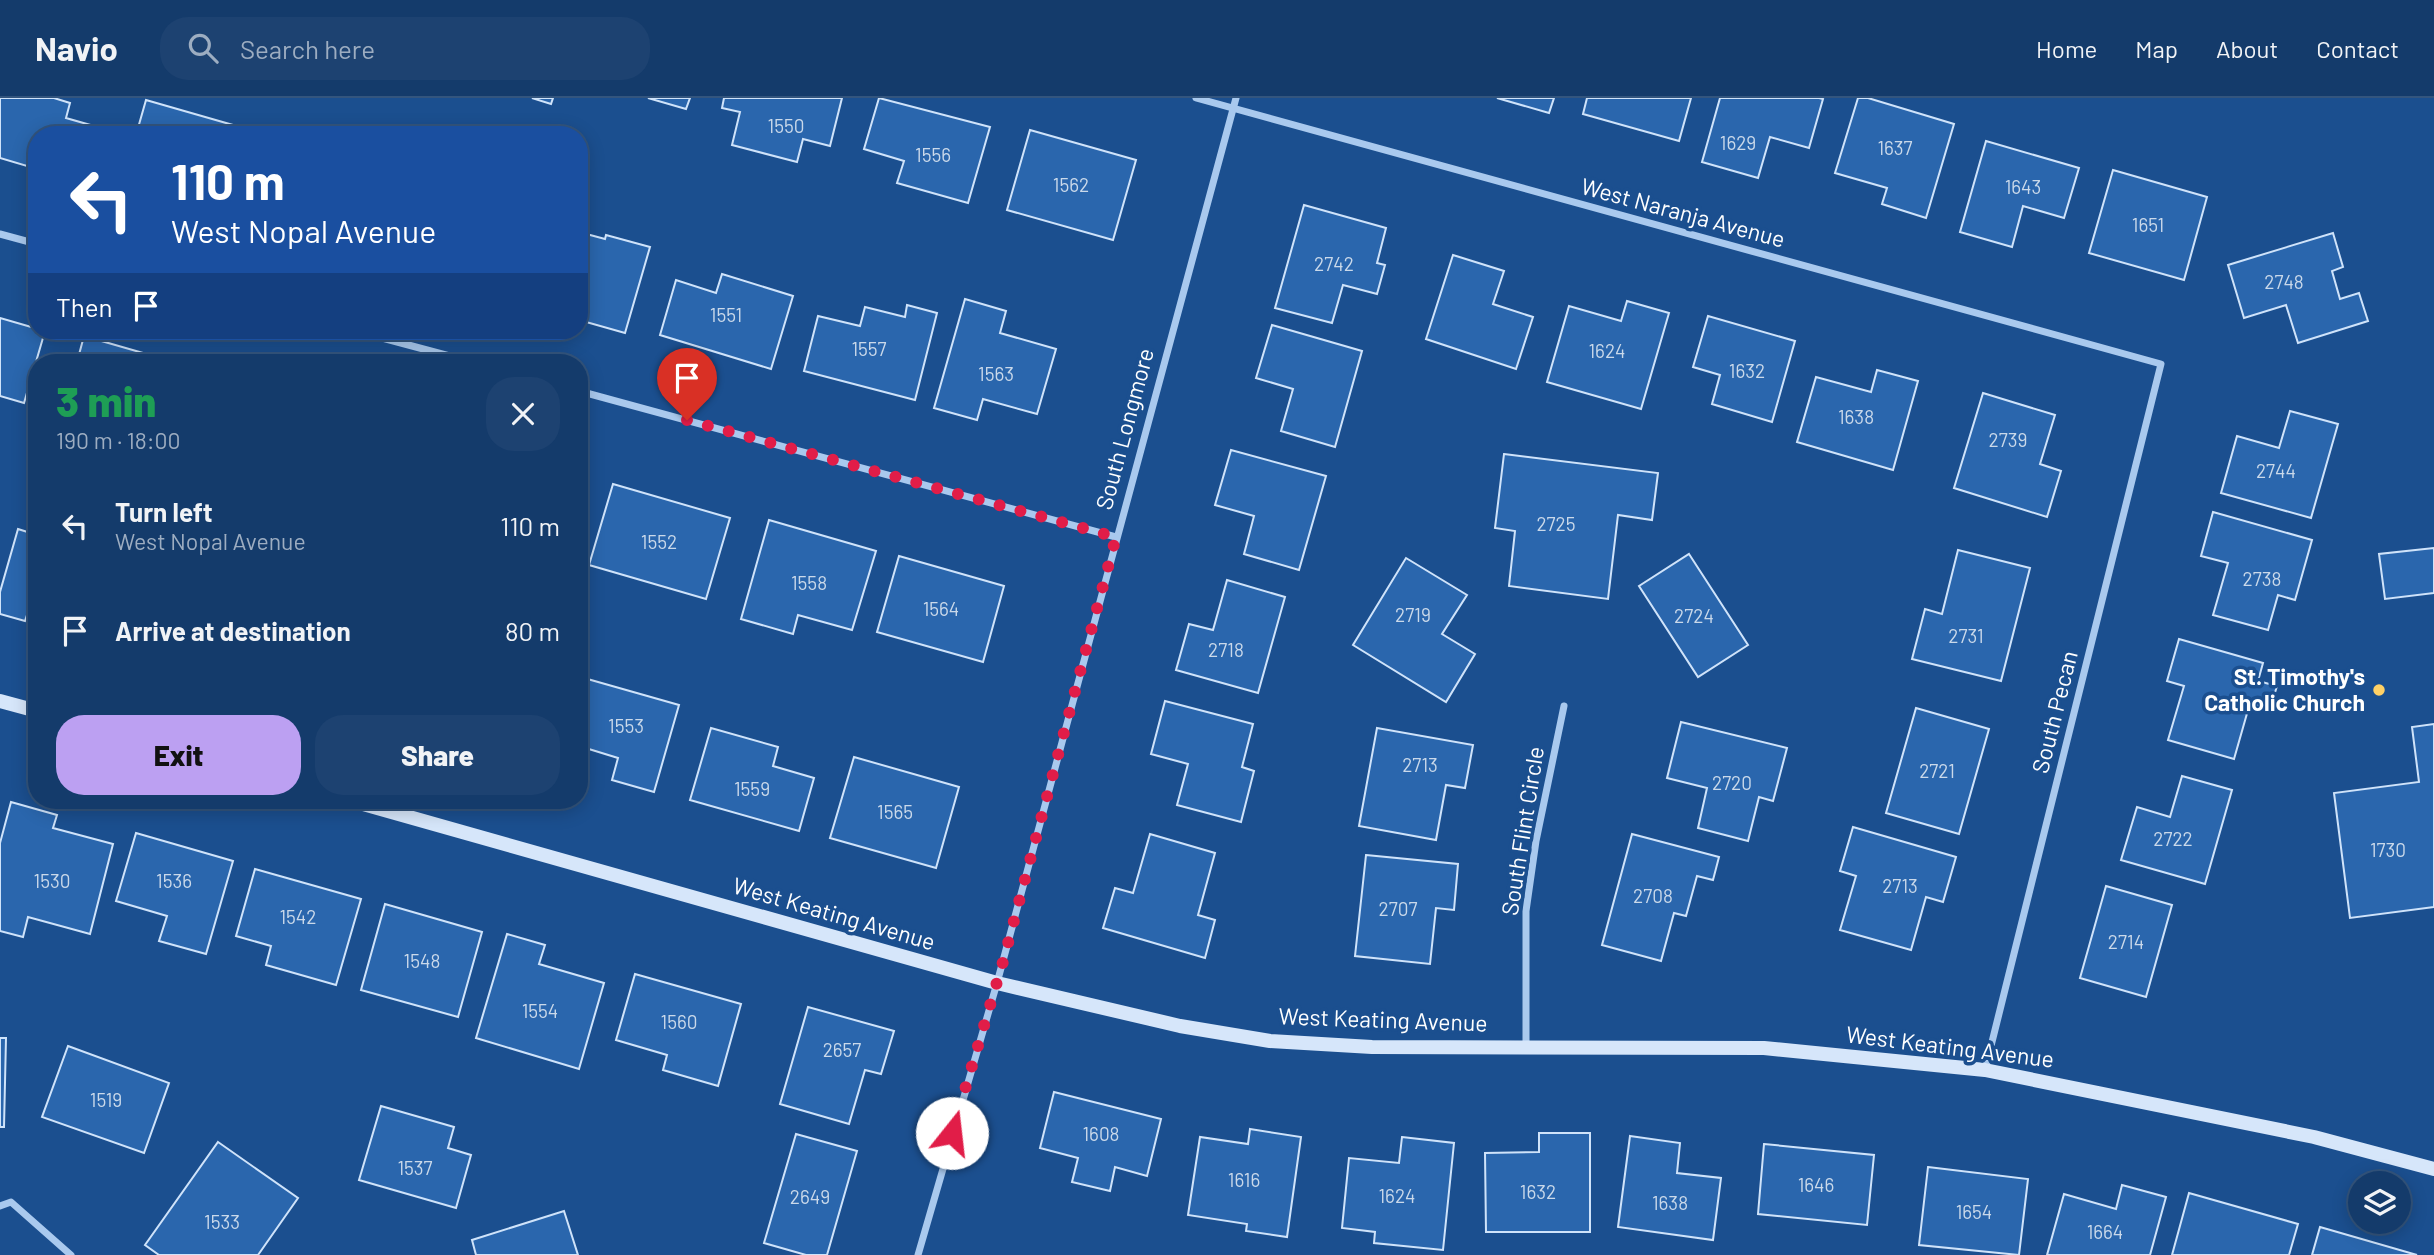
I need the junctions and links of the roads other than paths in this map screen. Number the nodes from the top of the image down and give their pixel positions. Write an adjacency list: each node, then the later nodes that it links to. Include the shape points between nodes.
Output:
1 (1196, 98): 3 (street, West Naranja Avenue)
2 (1236, 98): 3 (street, South Longmore)
3 (1233, 108): 8 (street, West Naranja Avenue); 10 (street, South Longmore)
4 (0, 234): 5 (street)
5 (28, 242)
6 (390, 340): 7 (street)
7 (442, 354)
8 (2161, 364): 17 (street, South Pecan)
9 (588, 393): 10 (street)
10 (1116, 537): 15 (street, South Longmore)
11 (0, 701): 13 (street)
12 (1564, 706): 16 (street, South Flint Circle, via 1536,841 1527,911)
13 (28, 709)
14 (381, 809): 15 (street, West Keating Avenue)
15 (997, 984): 16 (street, West Keating Avenue, via 1180,1026 1270,1041 1372,1047); 21 (street, South Longmore)
16 (1526, 1046): 17 (street, West Keating Avenue, via 1764,1048)
17 (1985, 1070): 18 (street, West Keating Avenue, via 2302,1134)
18 (2434, 1169)
19 (0, 1206): 20 (street, via 10,1202)
20 (71, 1255)
21 (918, 1255)

